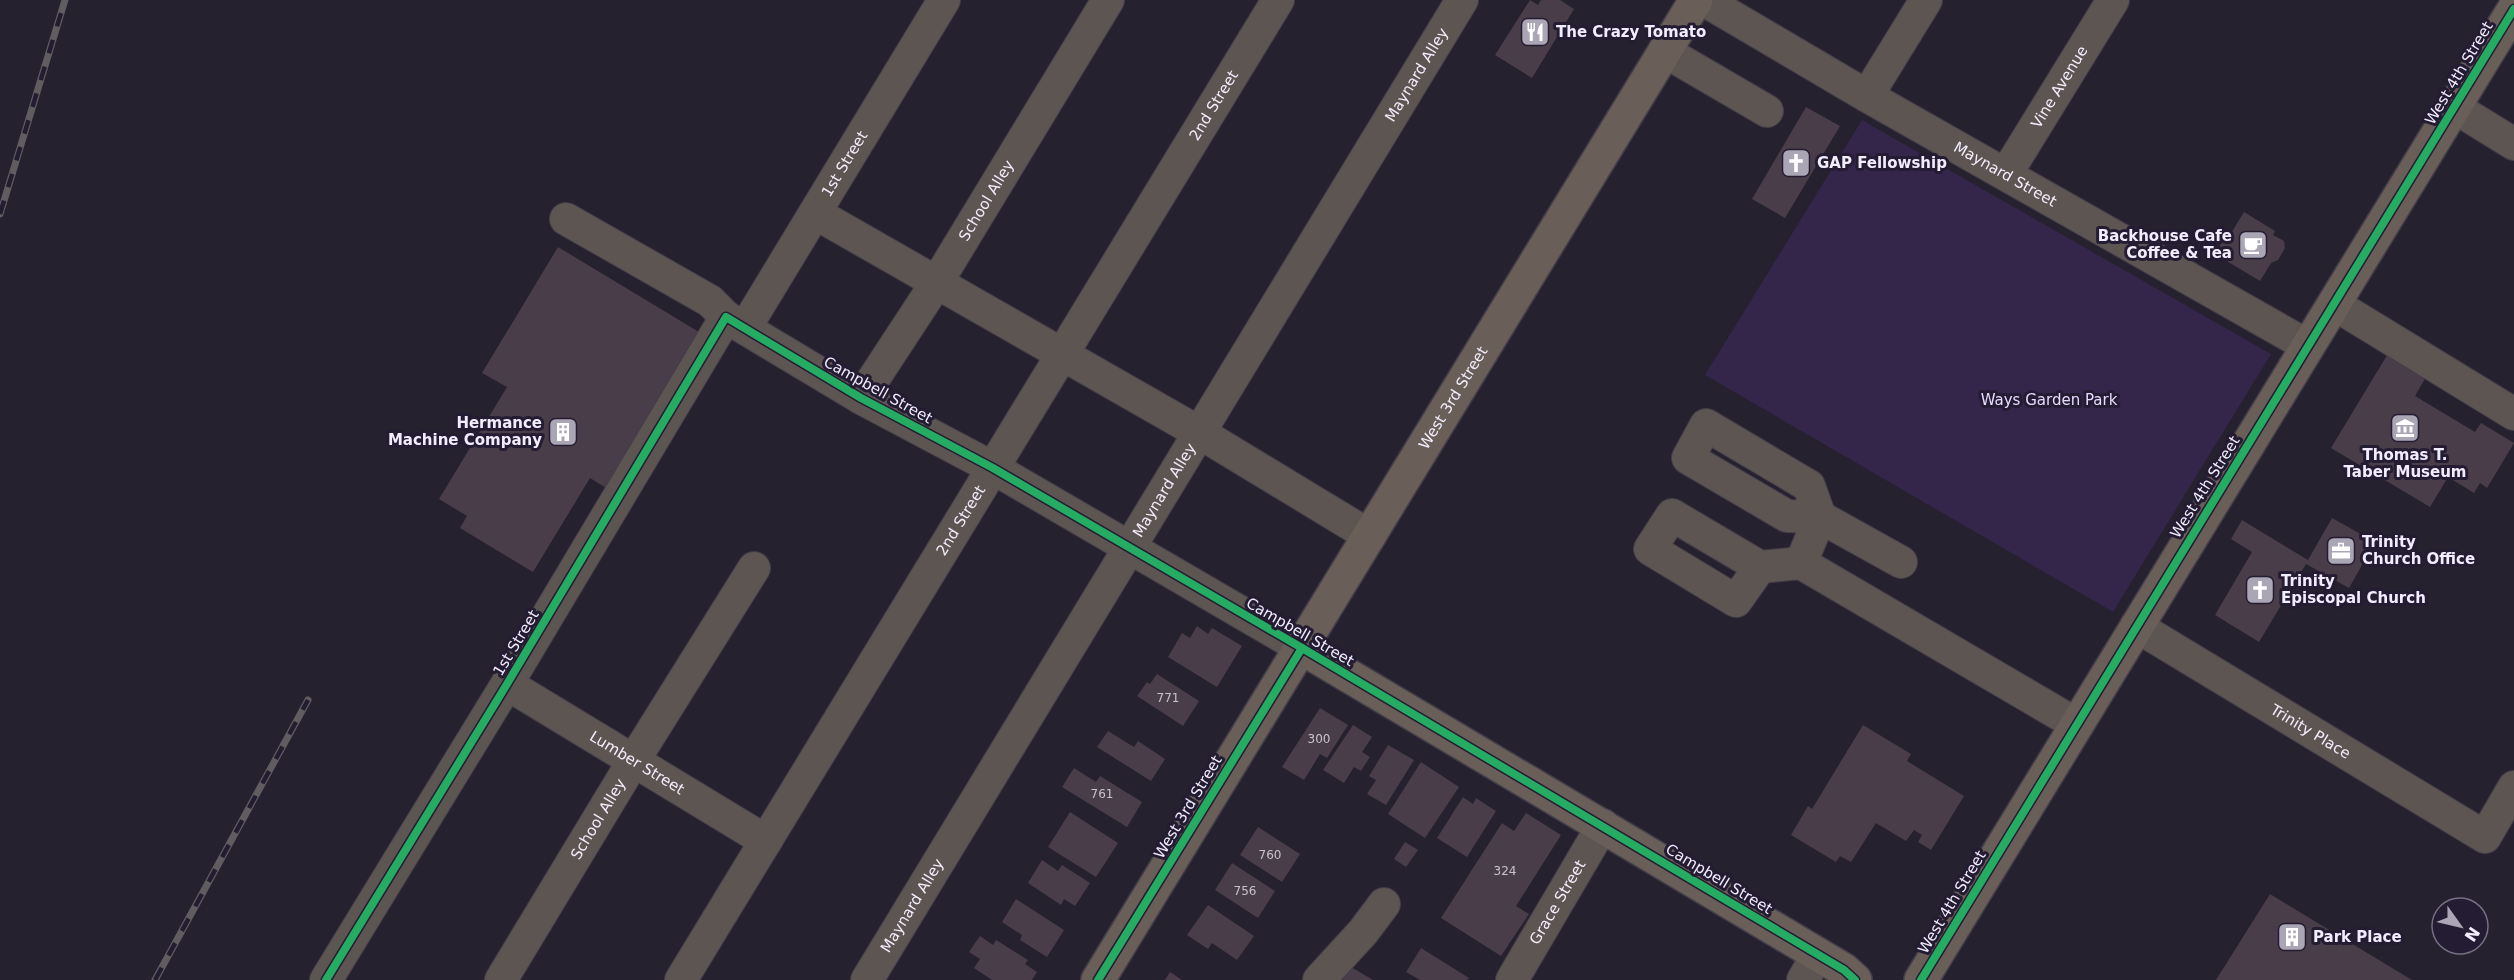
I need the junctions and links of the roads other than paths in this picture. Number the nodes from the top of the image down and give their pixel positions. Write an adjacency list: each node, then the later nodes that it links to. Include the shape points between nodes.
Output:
1 (944, 0): 16 (street, 1st Street)
2 (1108, 0): 18 (street, School Alley)
3 (1278, 0): 22 (street, 2nd Street)
4 (1462, 0): 25 (street, Maynard Alley)
5 (1696, 0): 10 (main road, West 3rd Street)
6 (1704, 0): 11 (street, Maynard Street)
7 (1926, 0): 11 (street)
8 (2113, 0): 15 (street, Vine Avenue)
9 (2514, 9): 12 (main road, West 4th Street)
10 (1664, 51): 13 (street); 27 (main road, West 3rd Street)
11 (1867, 96): 15 (street, Maynard Street)
12 (2454, 108): 14 (street); 19 (main road, West 4th Street)
13 (1767, 111)
14 (2514, 144)
15 (2006, 174): 21 (street, Maynard Street)
16 (815, 213): 18 (street); 20 (street, 1st Street)
17 (566, 219): 20 (street, Campbell Street, via 710,301)
18 (937, 282): 22 (street); 23 (street, School Alley)
19 (2334, 304): 21 (main road, West 4th Street); 24 (street)
20 (735, 323): 23 (street, Campbell Street); 35 (street, 1st Street)
21 (2308, 346): 33 (main road, West 4th Street)
22 (1062, 354): 25 (street); 26 (street, 2nd Street)
23 (861, 398): 26 (street, Campbell Street)
24 (2514, 414)
25 (1200, 433): 27 (street); 28 (street, Maynard Alley)
26 (993, 468): 28 (street, Campbell Street); 40 (street, 2nd Street)
27 (1370, 536): 34 (main road, West 3rd Street)
28 (1130, 550): 34 (street, Campbell Street); 46 (street, Maynard Alley)
29 (1901, 562): 30 (street, via 1820,517)
30 (1801, 563): 31 (street); 36 (street)
31 (1760, 567)
32 (754, 568): 37 (street, School Alley)
33 (2136, 626): 36 (main road, West 4th Street); 38 (street, Trinity Place, via 2485,837)
34 (1302, 648): 39 (main road, Campbell Street); 47 (main road, West 3rd Street)
35 (507, 684): 37 (street, Lumber Street); 43 (street, 1st Street)
36 (2076, 724): 51 (main road, West 4th Street)
37 (634, 760): 40 (street, Lumber Street); 44 (street, School Alley)
38 (2514, 787)
39 (1603, 825): 42 (main road, Campbell Street); 49 (street, Grace Street)
40 (766, 841): 45 (street, 2nd Street)
41 (1384, 904): 48 (street)
42 (1810, 967): 50 (main road, Campbell Street, via 1844,970)
43 (326, 980)
44 (501, 980)
45 (681, 980)
46 (867, 980)
47 (1098, 980)
48 (1319, 980)
49 (1512, 980)
50 (1855, 980)
51 (1921, 980)

